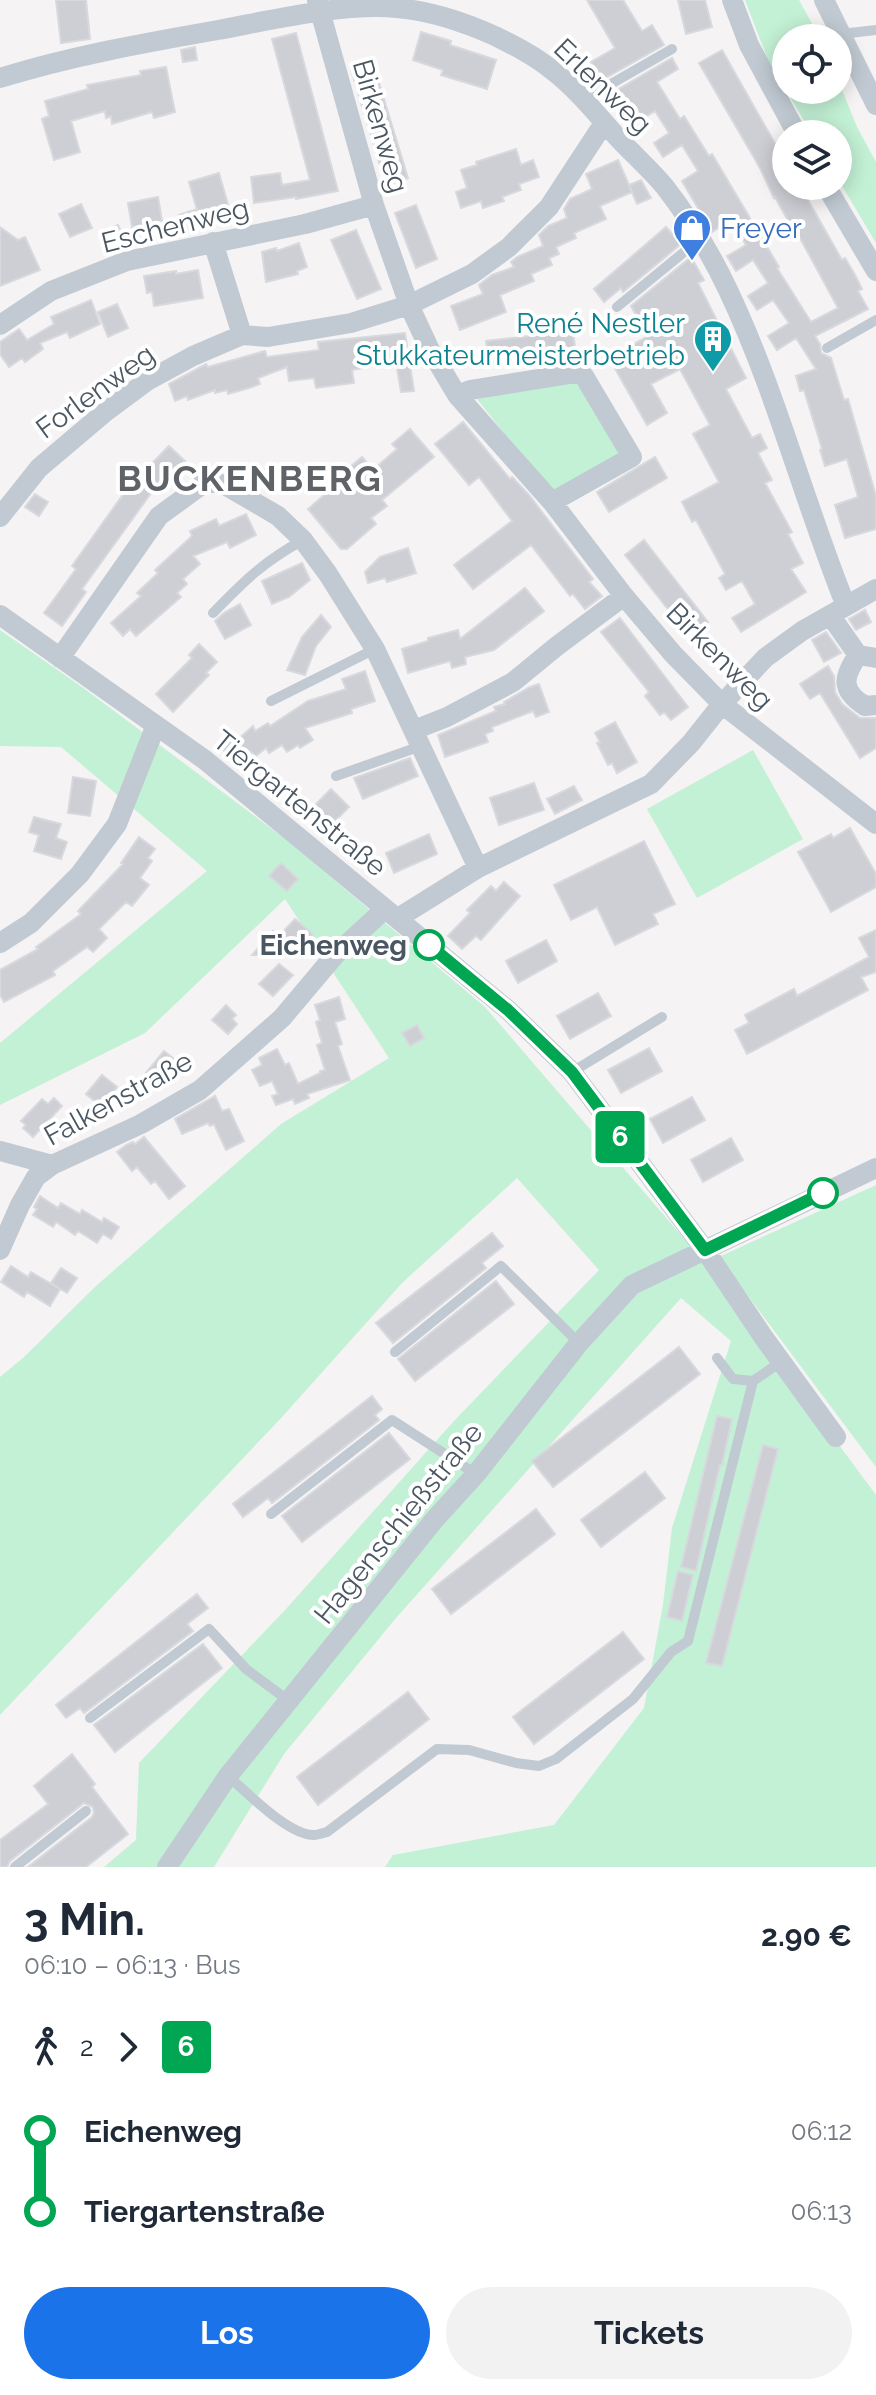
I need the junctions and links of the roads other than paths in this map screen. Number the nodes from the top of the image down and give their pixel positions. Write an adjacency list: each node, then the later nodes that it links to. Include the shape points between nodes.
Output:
1 (732, 0): 12 (street, via 749,45)
2 (824, 0): 4 (street)
3 (319, 6): 9 (street, Erlenweg, via 110,49); 11 (street, Erlenweg, via 396,8 477,28 553,70); 15 (street, Birkenweg)
4 (836, 24)
5 (876, 30): 6 (lane)
6 (852, 33)
7 (672, 49): 11 (lane)
8 (852, 54): 10 (street)
9 (0, 78)
10 (874, 94)
11 (583, 100): 13 (street, Erlenweg)
12 (789, 120)
13 (604, 123): 16 (street, Erlenweg, via 665,187); 19 (street, Forlenweg, via 549,207 509,247 472,274)
14 (834, 200): 18 (street)
15 (374, 205): 17 (street, Eschenweg); 19 (street, Birkenweg)
16 (700, 239): 20 (lane); 31 (street, Erlenweg, via 750,337 820,541)
17 (213, 242): 22 (street, Eschenweg, via 127,261 51,291); 23 (street)
18 (876, 271)
19 (409, 305): 23 (street, Forlenweg, via 351,323 268,337); 25 (street, Birkenweg)
20 (617, 307)
21 (876, 320): 24 (lane)
22 (0, 325)
23 (242, 335): 27 (street, Forlenweg, via 147,381 104,413 39,468)
24 (827, 348)
25 (457, 395): 26 (street, Birkenweg); 26 (street, via 576,373 584,376 632,457)
26 (552, 502): 30 (street, Birkenweg)
27 (0, 517)
28 (303, 540): 32 (lane, via 273,556); 34 (street); 36 (street, via 278,516 243,495 215,482 203,484 159,516)
29 (876, 589): 31 (street)
30 (624, 596): 38 (street, Birkenweg); 41 (street, via 513,682)
31 (838, 610): 35 (street, Erlenweg); 38 (street, via 765,658)
32 (213, 613)
33 (0, 615): 36 (street, Tiergartenstraße)
34 (375, 649): 37 (lane); 41 (street)
35 (867, 657): 39 (street, via 847,671 849,692 865,706)
36 (60, 658): 40 (street, Tiergartenstraße)
37 (271, 701)
38 (722, 704): 43 (street, Birkenweg); 44 (street, via 651,784)
39 (876, 705)
40 (156, 725): 45 (street, Tiergartenstraße); 46 (street, via 117,824 80,874 31,923)
41 (418, 738): 42 (lane); 44 (street)
42 (336, 776)
43 (876, 824)
44 (478, 868): 45 (street)
45 (392, 914): 48 (street, Tiergartenstraße, via 508,1010); 50 (street, Falkenstraße, via 335,955 282,1018 200,1090)
46 (0, 943)
47 (662, 1017): 48 (lane)
48 (572, 1072): 53 (street, Tiergartenstraße)
49 (0, 1151): 50 (street)
50 (52, 1165): 52 (street, Falkenstraße, via 36,1177)
51 (876, 1168): 53 (street, Hagenschießstraße)
52 (0, 1250)
53 (705, 1250): 54 (street, Hagenschießstraße, via 632,1285); 57 (street, Tiergartenstraße)
54 (579, 1343): 55 (lane, via 501,1266); 60 (street, Hagenschießstraße)
55 (395, 1352)
56 (717, 1358): 58 (lane, via 733,1379)
57 (781, 1362): 58 (lane); 59 (street, Tiergartenstraße)
58 (753, 1381): 64 (lane, via 688,1641 671,1652 633,1699 556,1759 539,1766 469,1750 437,1749 327,1832 312,1835 280,1820)
59 (836, 1437)
60 (476, 1474): 61 (lane, via 392,1420); 62 (street, Hagenschießstraße)
61 (271, 1514)
62 (289, 1701): 63 (lane, via 246,1669 209,1629); 64 (street, Hagenschießstraße)
63 (90, 1718)
64 (228, 1776): 67 (street, Hagenschießstraße)
65 (86, 1811): 66 (lane)
66 (15, 1867)
67 (167, 1867)

